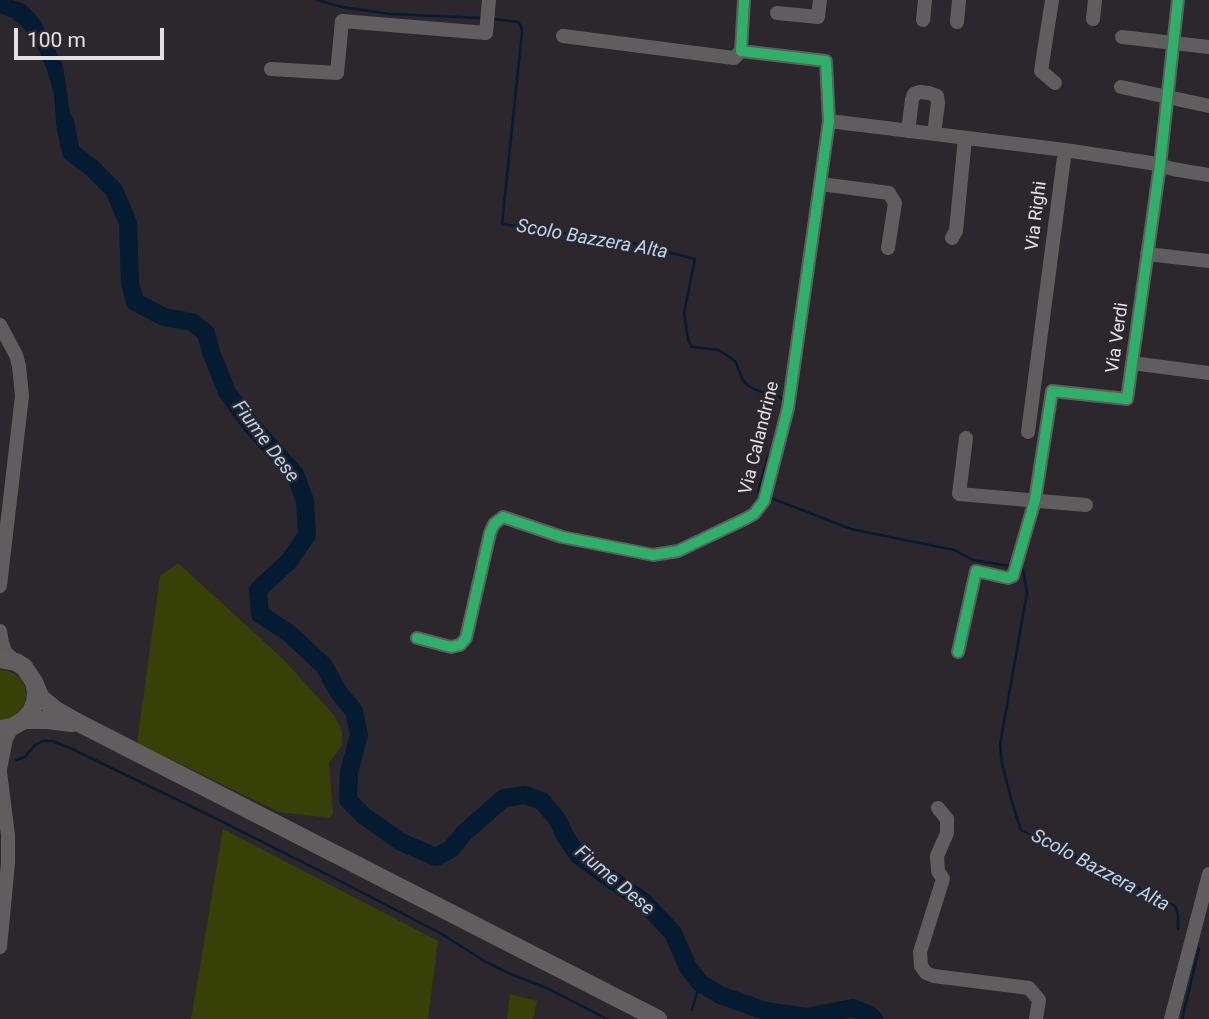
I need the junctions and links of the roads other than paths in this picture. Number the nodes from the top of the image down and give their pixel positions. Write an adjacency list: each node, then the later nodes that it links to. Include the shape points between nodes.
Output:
1 (744, 0): 17 (street)
2 (820, 0): 9 (street, via 818,17)
3 (926, 0): 11 (street)
4 (959, 0): 12 (street)
5 (1052, 0): 19 (street, via 1041,71)
6 (1095, 0): 10 (street)
7 (1178, 0): 15 (street, Via Verdi)
8 (488, 13): 18 (street, via 486,33 342,20 337,73)
9 (776, 13)
10 (1093, 19)
11 (923, 20)
12 (957, 22)
13 (563, 36): 17 (street, Via Calandrine, via 734,58)
14 (1122, 37): 15 (street)
15 (1173, 43): 16 (street); 21 (street, Via Verdi)
16 (1209, 47)
17 (741, 51): 23 (street, Via Calandrine, via 826,61)
18 (271, 69)
19 (1055, 83)
20 (1121, 87): 21 (street)
21 (1167, 97): 22 (street); 28 (street, Via Verdi)
22 (1209, 106)
23 (829, 121): 24 (street); 30 (street, Via Calandrine)
24 (908, 131): 25 (street); 25 (street, via 914,94 929,93 937,96 938,103)
25 (934, 134): 26 (street)
26 (965, 138): 27 (street); 31 (street)
27 (1065, 150): 28 (street); 38 (street, Via Righi)
28 (1160, 165): 29 (street); 33 (street, Via Verdi)
29 (1209, 174)
30 (821, 184): 32 (street, via 889,193 895,204); 46 (street, Via Calandrine, via 788,408 766,496 754,514 678,551 653,555 562,537 503,517 491,533 466,638 451,647)
31 (952, 238)
32 (888, 248)
33 (1147, 254): 34 (street); 36 (street, Via Verdi)
34 (1209, 261)
35 (0, 325): 44 (street, via 16,355 22,396)
36 (1132, 363): 37 (street); 39 (street, Via Verdi, via 1127,399)
37 (1209, 373)
38 (1033, 389): 39 (street, Via Verdi); 40 (street, Via Righi)
39 (1052, 391): 42 (street)
40 (1028, 432)
41 (966, 438): 42 (street, via 959,494)
42 (1035, 500): 43 (street); 47 (street, via 1013,576 976,571)
43 (1086, 505)
44 (0, 586)
45 (0, 631): 48 (street)
46 (417, 638)
47 (958, 652)
48 (8, 660): 49 (main road, via 24,667)
49 (34, 682): 50 (main road, via 41,698); 51 (main road, via 31,712)
50 (79, 723): 51 (main road, via 47,720); 57 (main road)
51 (12, 725): 52 (street)
52 (0, 770): 56 (street, via 8,835)
53 (938, 808): 58 (street, via 947,819 947,833 937,856 943,879 920,953 921,967 934,976 1030,988 1039,1000)
54 (1209, 874): 55 (street)
55 (1202, 928): 59 (street)
56 (0, 947)
57 (657, 1019)
58 (1036, 1019)
59 (1171, 1019)

